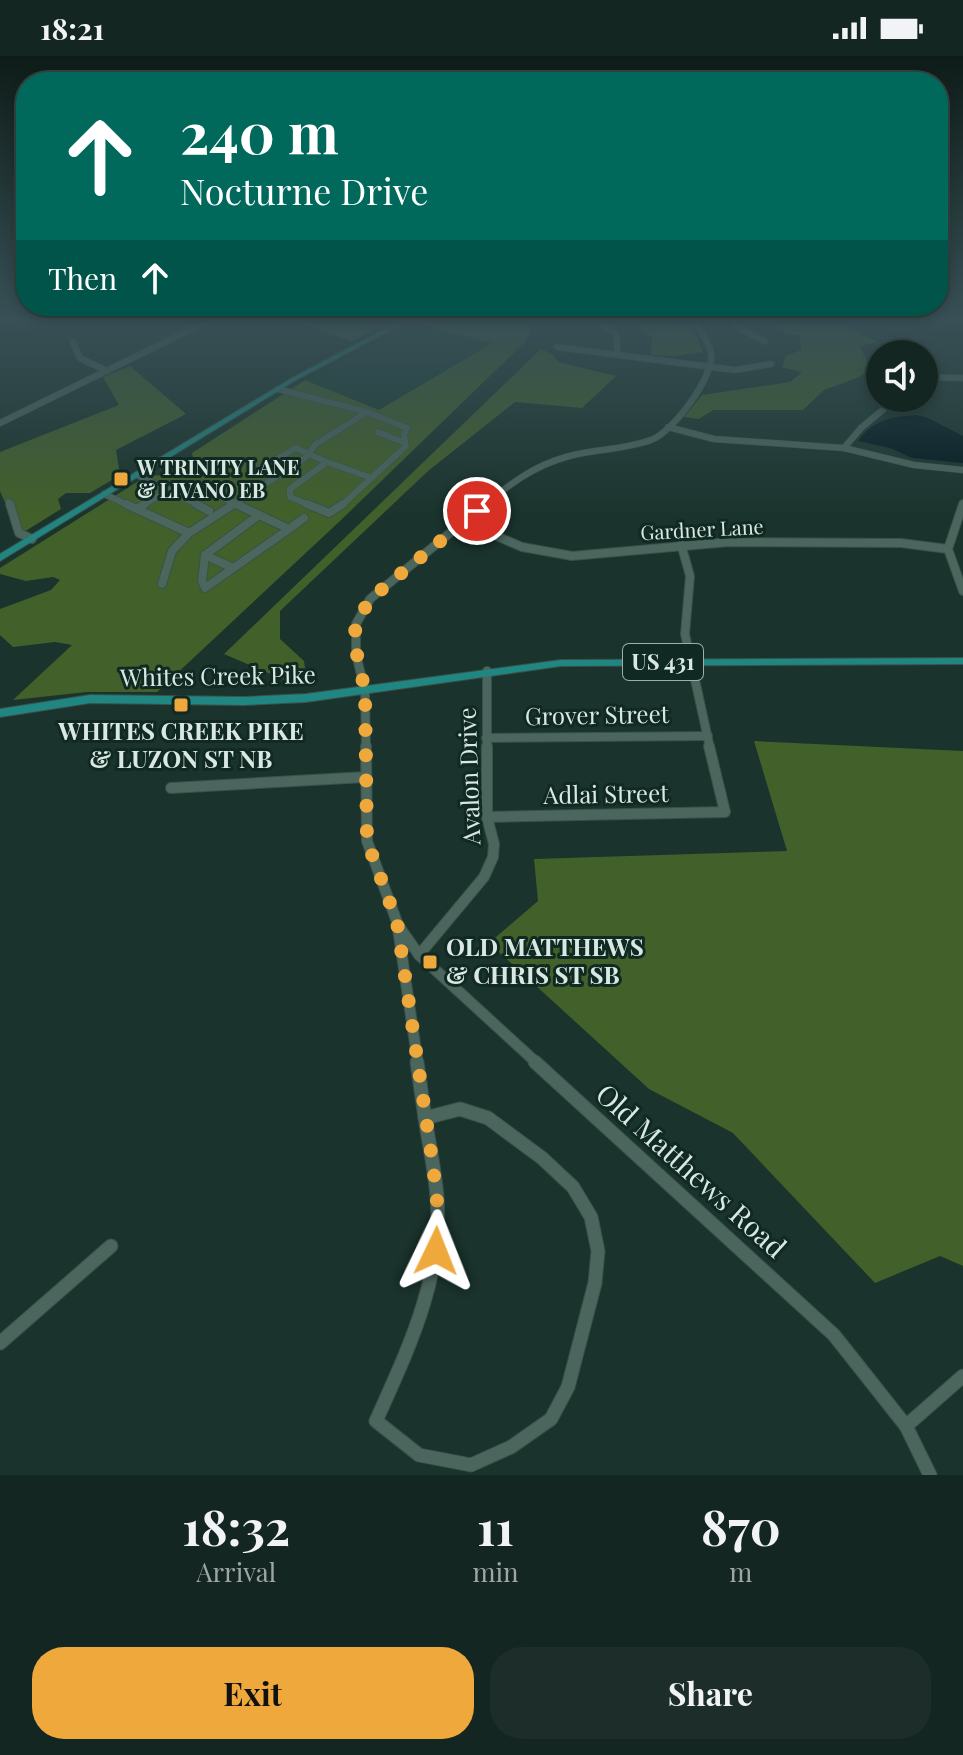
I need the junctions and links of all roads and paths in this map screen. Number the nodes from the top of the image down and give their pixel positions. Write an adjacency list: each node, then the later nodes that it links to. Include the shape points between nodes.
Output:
1 (76, 386): 7 (street)
2 (283, 386): 4 (main road)
3 (702, 386): 8 (street)
4 (278, 389): 5 (street); 16 (main road)
5 (367, 412): 10 (street, via 407,428); 12 (street)
6 (880, 412): 11 (street)
7 (0, 423)
8 (668, 427): 11 (street, via 714,439); 28 (street, via 653,440 634,446 539,465)
9 (378, 432): 10 (street)
10 (405, 443): 17 (street)
11 (844, 448): 14 (street)
12 (308, 454): 13 (street); 15 (street, via 289,449); 22 (street)
13 (327, 462): 17 (street); 17 (street, via 290,489 290,497 329,513)
14 (961, 470): 18 (street)
15 (254, 472)
16 (137, 475): 19 (street); 20 (main road)
17 (372, 478)
18 (963, 482)
19 (172, 491): 22 (street, via 191,483); 24 (street); 25 (street)
20 (104, 494): 24 (street); 31 (main road)
21 (9, 502): 31 (street, via 19,533)
22 (234, 504): 26 (street); 30 (street)
23 (963, 504): 33 (street)
24 (137, 509): 30 (street)
25 (209, 511)
26 (259, 515): 29 (street); 34 (street)
27 (304, 518): 29 (street)
28 (464, 522): 32 (street, Gardner Lane, via 550,554 589,556); 42 (street, via 364,607 354,641)
29 (289, 529): 36 (street)
30 (189, 533): 37 (street, via 172,551)
31 (32, 539): 35 (main road)
32 (681, 544): 33 (street, Gardner Lane, via 852,541); 40 (street, via 690,576 685,634)
33 (948, 549): 38 (street)
34 (205, 555): 36 (street); 36 (street, via 205,588)
35 (0, 558)
36 (233, 568)
37 (162, 584)
38 (963, 591)
39 (963, 661): 40 (main road, Whites Creek Pike / US 431)
40 (689, 662): 41 (main road, Whites Creek Pike / US 431, via 561,663); 44 (street)
41 (487, 671): 42 (main road, Whites Creek Pike / US 431); 45 (street, Avalon Drive)
42 (365, 691): 43 (main road, Whites Creek Pike / US 431, via 244,701 90,699); 46 (street)
43 (0, 713)
44 (708, 736): 45 (street, Grover Street); 48 (street, Adlai Street, via 725,812)
45 (486, 738): 48 (street, Avalon Drive)
46 (366, 777): 47 (street); 49 (street, via 367,841)
47 (171, 788)
48 (487, 817): 50 (street, Avalon Drive, via 494,844 484,877)
49 (397, 922): 50 (street, Old Matthews Road); 51 (street)
50 (419, 955): 55 (street, Old Matthews Road, via 834,1335)
51 (425, 1118): 51 (street, via 437,1198 432,1278 413,1339 376,1421 419,1455 471,1465 511,1447 551,1419 568,1387 582,1339 598,1251 591,1217 573,1187 520,1140 473,1111)
52 (111, 1246): 53 (street)
53 (0, 1343)
54 (963, 1376): 55 (street)
55 (906, 1426): 56 (street, Old Matthews Road)
56 (930, 1475)

